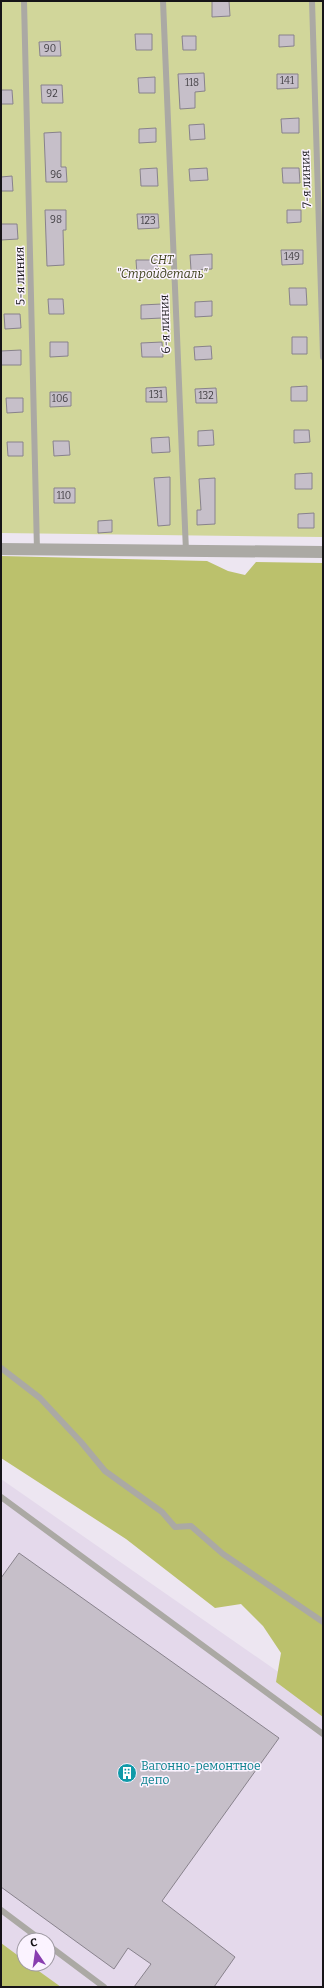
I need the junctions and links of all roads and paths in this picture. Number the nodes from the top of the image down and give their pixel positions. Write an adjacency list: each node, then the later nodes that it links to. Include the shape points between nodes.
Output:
1 (24, 1): 6 (lane, 5-я линия)
2 (163, 1): 7 (lane, 6-я линия)
3 (312, 1): 4 (lane, 7-я линия)
4 (323, 357)
5 (1, 549): 6 (street)
6 (37, 550): 7 (street)
7 (186, 551): 8 (street)
8 (323, 552)
9 (1, 1368): 11 (lane, via 40,1398 105,1471 162,1512 175,1527 191,1526 223,1554)
10 (1, 1497): 12 (lane)
11 (323, 1622)
12 (323, 1734)
13 (1, 1910): 14 (lane)
14 (30, 1932)
15 (56, 1951): 16 (lane)
16 (104, 1987)

